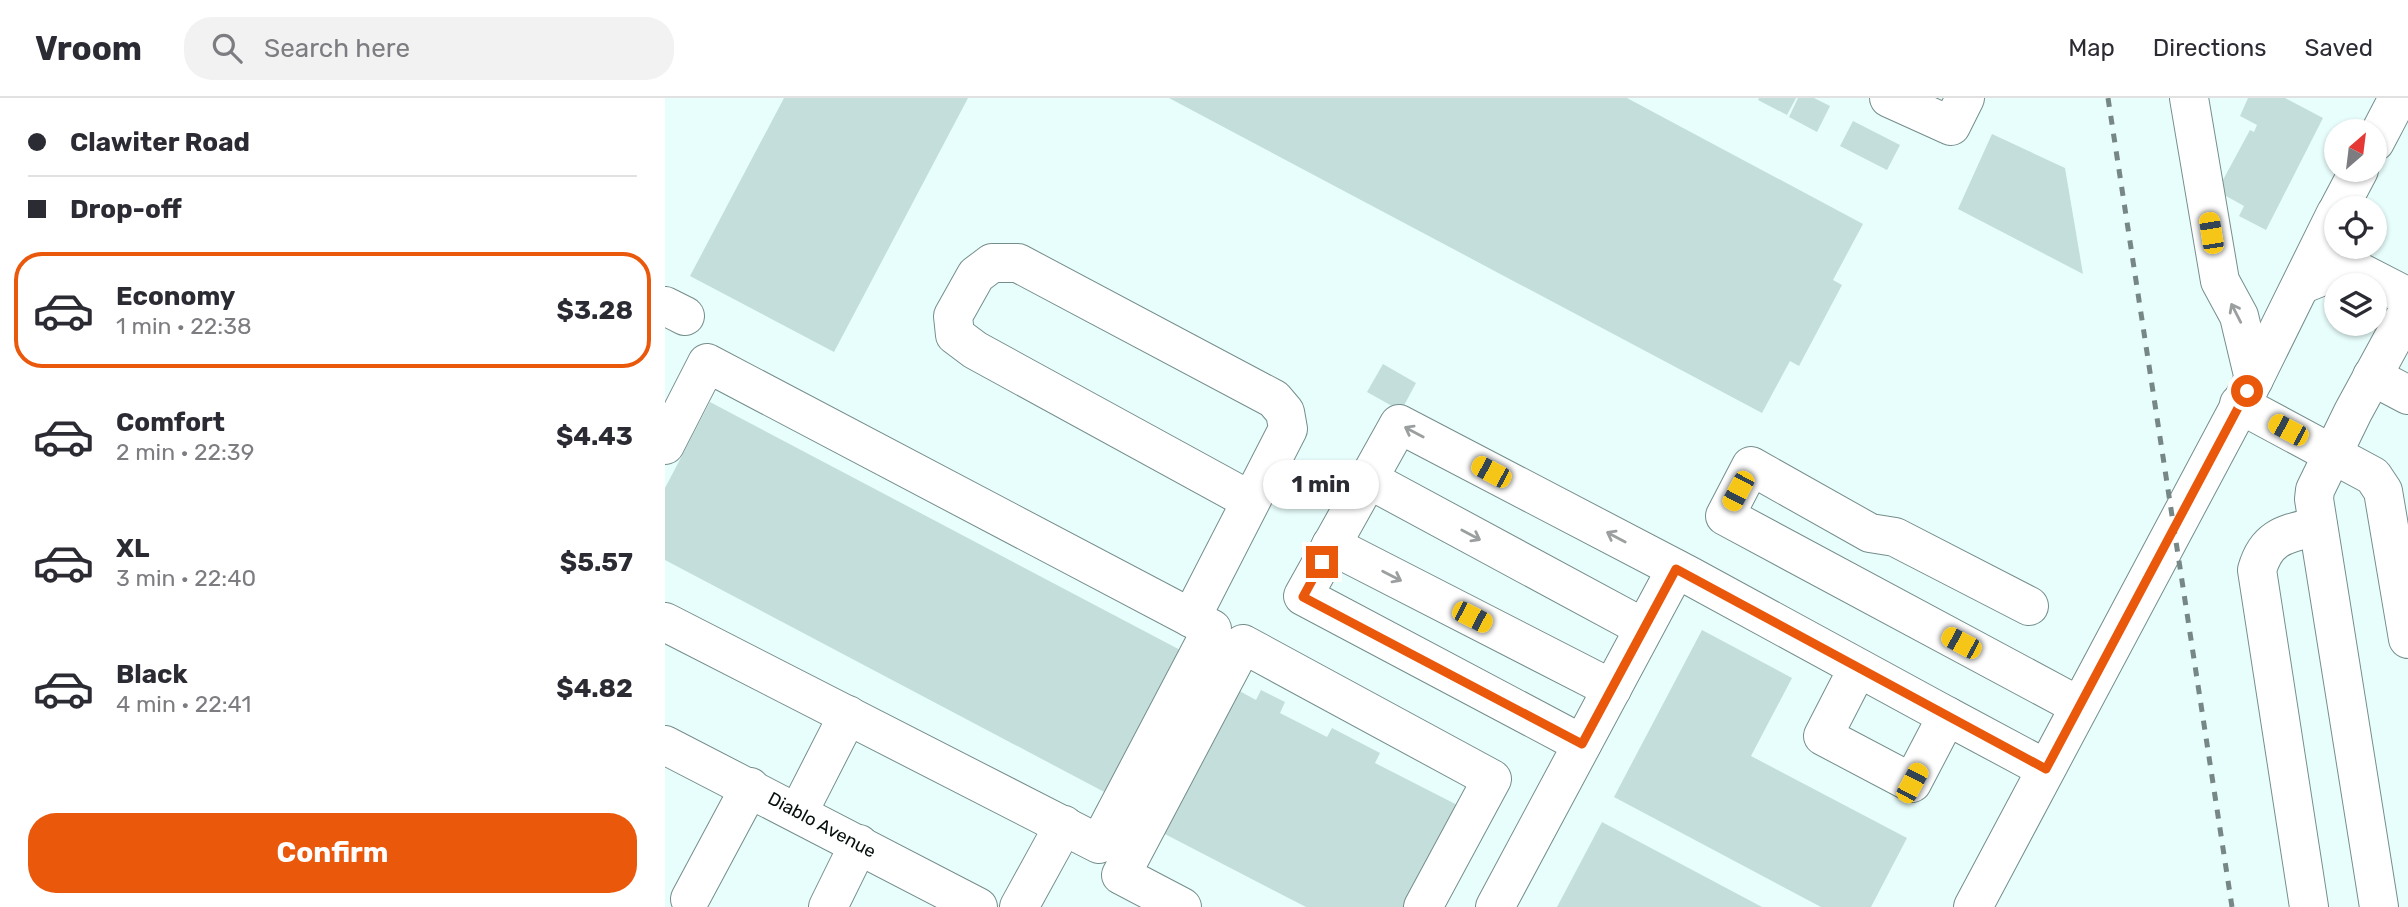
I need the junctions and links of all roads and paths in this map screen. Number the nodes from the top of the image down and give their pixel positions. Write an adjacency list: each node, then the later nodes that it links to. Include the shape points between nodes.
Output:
1 (1889, 98): 2 (street, via 1951,126)
2 (1965, 98)
3 (2189, 98): 11 (street, one-way to 3, via 2239,316 2220,281)
4 (2397, 98): 5 (street)
5 (2386, 119)
6 (2324, 239): 7 (street)
7 (2302, 284): 8 (street, via 2348,266); 11 (street)
8 (2408, 298)
9 (2408, 311): 10 (street)
10 (2372, 376): 12 (street); 14 (street)
11 (2247, 391): 14 (street); 27 (street)
12 (2408, 395)
13 (665, 445): 21 (street, via 707,363)
14 (2333, 454): 17 (street, via 2315,490); 24 (street, via 2373,475 2383,491)
15 (1368, 479): 18 (street); 19 (street, one-way to 15, via 1399,424); 23 (street, one-way to 23)
16 (1251, 501): 16 (street, via 1288,429 1285,412 1274,399 1018,263 992,263 976,275 953,316 955,335 975,351); 21 (street)
17 (2318, 526): 45 (street, via 2278,537 2260,558 2257,570); 46 (street)
18 (1331, 545): 26 (street, one-way to 26); 30 (street, via 1303,597)
19 (1676, 569): 23 (street); 25 (street)
20 (2029, 606): 27 (street, via 1895,537 1870,533 1751,467 1725,516)
21 (1191, 618): 35 (street, via 1212,629 1099,844)
22 (665, 622): 28 (street)
23 (1644, 628): 26 (street)
24 (2408, 639)
25 (1858, 668): 29 (street); 29 (street, via 1823,736 1912,783)
26 (1612, 689): 30 (street)
27 (2080, 706): 32 (street)
28 (848, 715): 34 (street); 35 (street)
29 (1947, 716): 32 (street)
30 (1582, 744): 43 (street)
31 (665, 745): 33 (street, Diablo Avenue)
32 (2046, 769): 44 (street)
33 (750, 788): 34 (street, Diablo Avenue); 37 (street)
34 (798, 813): 36 (street, Diablo Avenue)
35 (1064, 825): 40 (street)
36 (859, 844): 38 (street); 39 (street, Diablo Avenue)
37 (690, 899)
38 (828, 907)
39 (978, 907)
40 (1019, 907)
41 (1182, 907): 42 (street, via 1121,875 1243,644 1492,779)
42 (1423, 907)
43 (1495, 907)
44 (1973, 907)
45 (2309, 907)
46 (2379, 907)

